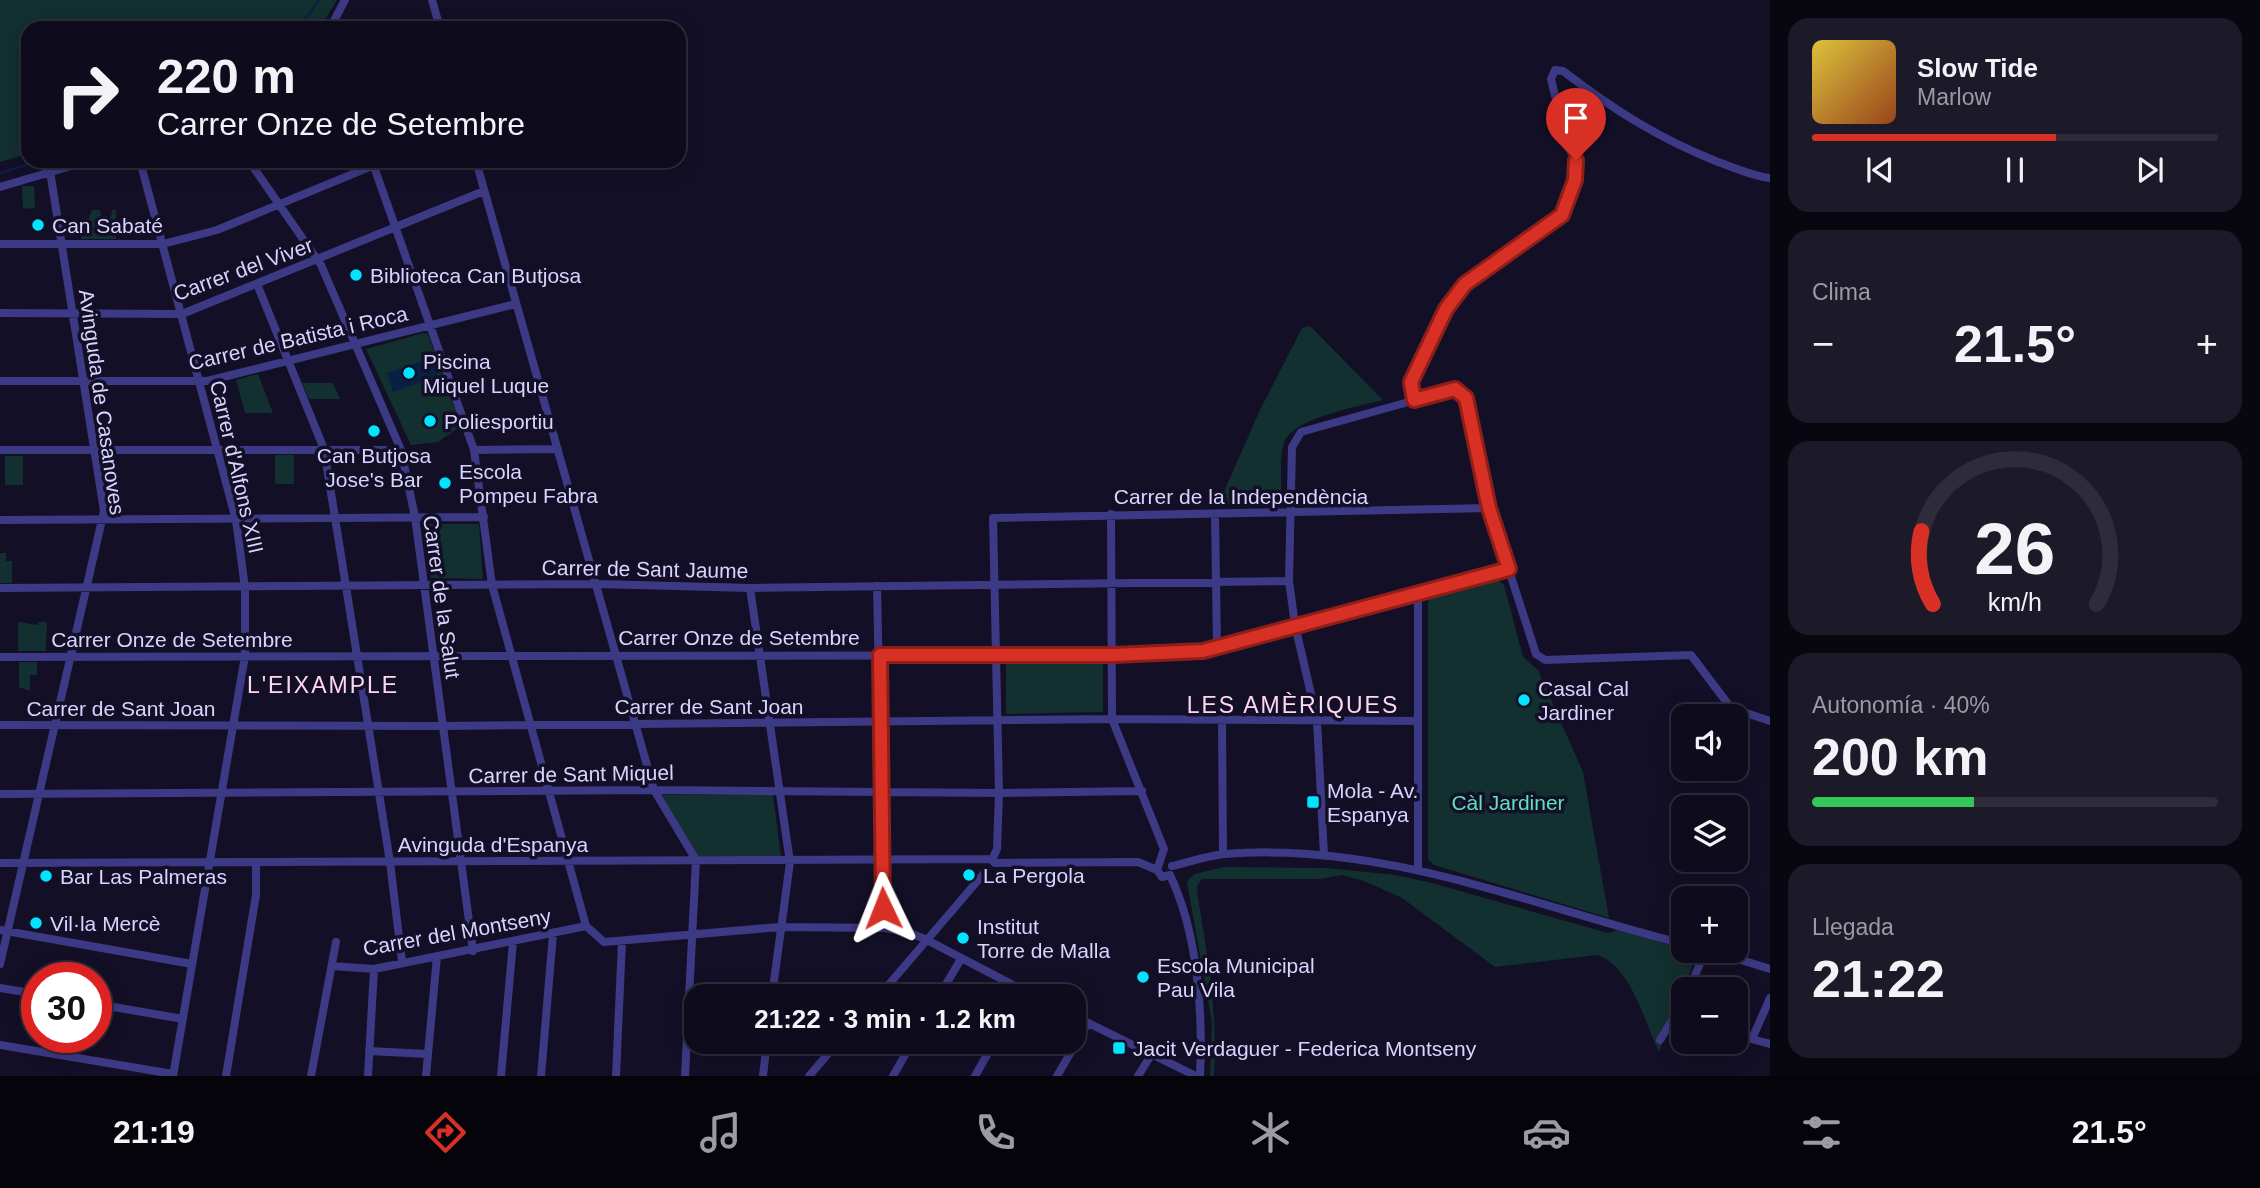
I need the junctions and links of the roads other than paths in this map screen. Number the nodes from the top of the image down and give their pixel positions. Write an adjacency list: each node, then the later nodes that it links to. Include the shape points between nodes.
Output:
1 (345, 0): 3 (street)
2 (432, 0): 4 (street)
3 (334, 21)
4 (438, 21)
5 (61, 168): 11 (street)
6 (142, 168): 18 (street, Carrer d'Alfons XIII)
7 (254, 168): 15 (street, Carrer de la Salut)
8 (361, 168): 15 (street)
9 (375, 168): 16 (street)
10 (479, 168): 14 (street)
11 (50, 171): 13 (street); 19 (street, Avinguda de Casanoves)
12 (1770, 178): 32 (street, via 1649,132 1563,71 1555,70 1551,79 1567,146 1576,160 1575,180 1562,215 1465,284 1446,309 1411,382)
13 (0, 187)
14 (484, 191): 16 (street, Carrer del Viver); 22 (street)
15 (278, 204): 18 (street, via 217,230); 20 (street, Carrer de la Salut)
16 (397, 228): 20 (street, Carrer del Viver); 26 (street)
17 (0, 244): 19 (street)
18 (163, 244): 19 (street); 25 (street, Carrer d'Alfons XIII)
19 (62, 245): 24 (street, Avinguda de Casanoves)
20 (318, 260): 21 (street, Carrer del Viver); 27 (street, Carrer de la Salut)
21 (257, 284): 25 (street, Carrer del Viver); 28 (street)
22 (516, 304): 26 (street, Carrer de Batista i Roca); 34 (street)
23 (0, 313): 24 (street, Carrer del Viver)
24 (73, 314): 25 (street, Carrer del Viver); 30 (street, Avinguda de Casanoves)
25 (182, 314): 31 (street, Carrer d'Alfons XIII)
26 (430, 326): 27 (street, Carrer de Batista i Roca); 39 (street)
27 (355, 345): 28 (street, Carrer de Batista i Roca); 38 (street, Carrer de la Salut)
28 (289, 361): 31 (street, Carrer de Batista i Roca); 33 (street)
29 (0, 381): 30 (street, Carrer de Batista i Roca)
30 (84, 382): 31 (street, Carrer de Batista i Roca); 36 (street, Avinguda de Casanoves)
31 (201, 382): 37 (street, Carrer d'Alfons XIII)
32 (1414, 400): 40 (street, via 1455,389 1466,398); 41 (street, via 1301,432 1292,447)
33 (324, 449): 37 (street); 38 (street); 46 (street)
34 (558, 449): 39 (street); 53 (street)
35 (0, 450): 36 (street)
36 (95, 450): 37 (street); 48 (street, Avinguda de Casanoves)
37 (219, 450): 49 (street, Carrer d'Alfons XIII)
38 (401, 450): 44 (street, Carrer de la Salut)
39 (474, 450): 45 (street)
40 (1489, 508): 41 (street, Carrer de la Independència); 50 (street)
41 (1292, 513): 43 (street, Carrer de la Independència); 52 (street)
42 (1111, 514): 43 (street, Carrer de la Independència); 54 (street, Carrer de la Independència, via 993,518); 55 (street)
43 (1215, 515): 51 (street)
44 (415, 517): 45 (street); 46 (street); 57 (street, Carrer de la Salut)
45 (484, 517): 56 (street)
46 (333, 518): 49 (street); 59 (street)
47 (0, 520): 48 (street)
48 (104, 520): 49 (street); 61 (street, Avinguda de Casanoves)
49 (236, 520): 62 (street, Carrer d'Alfons XIII)
50 (1509, 569): 64 (street, Carrer Onze de Setembre); 83 (street, via 1536,654 1545,660 1691,655 1731,708)
51 (1217, 581): 52 (street, Carrer de Sant Jaume); 55 (street, Carrer de Sant Jaume); 66 (street)
52 (1289, 581): 65 (street)
53 (598, 584): 56 (street, Carrer de Sant Jaume); 63 (street, Carrer de Sant Jaume); 67 (street)
54 (995, 584): 55 (street, Carrer de Sant Jaume); 58 (street, Carrer de Sant Jaume); 73 (street)
55 (1112, 584): 74 (street)
56 (492, 585): 57 (street, Carrer de Sant Jaume); 70 (street)
57 (423, 586): 59 (street, Carrer de Sant Jaume); 69 (street, Carrer de la Salut)
58 (877, 586): 63 (street, Carrer de Sant Jaume); 72 (street)
59 (345, 587): 62 (street, Carrer de Sant Jaume); 68 (street)
60 (0, 588): 61 (street, Carrer de Sant Jaume)
61 (88, 588): 62 (street, Carrer de Sant Jaume); 75 (street, Avinguda de Casanoves)
62 (245, 588): 76 (street, Carrer d'Alfons XIII)
63 (750, 588): 71 (street)
64 (1418, 594): 65 (street, Carrer Onze de Setembre); 82 (street)
65 (1294, 625): 66 (street, Carrer Onze de Setembre); 80 (street)
66 (1217, 646): 74 (street, Carrer Onze de Setembre, via 1203,651)
67 (615, 654): 70 (street, Carrer Onze de Setembre); 71 (street, Carrer Onze de Setembre); 87 (street)
68 (355, 655): 69 (street, Carrer Onze de Setembre); 76 (street, Carrer Onze de Setembre); 86 (street)
69 (432, 655): 70 (street, Carrer Onze de Setembre); 92 (street, Carrer de la Salut)
70 (509, 655): 85 (street)
71 (759, 655): 72 (street, Carrer Onze de Setembre); 90 (street)
72 (880, 655): 73 (street, Carrer Onze de Setembre); 84 (street)
73 (996, 655): 74 (street, Carrer Onze de Setembre); 79 (street)
74 (1113, 655): 78 (street)
75 (72, 656): 76 (street, Carrer Onze de Setembre); 77 (street, Carrer Onze de Setembre); 89 (street, Avinguda de Casanoves)
76 (245, 656): 91 (street, Carrer d'Alfons XIII)
77 (0, 657)
78 (1112, 719): 79 (street, Carrer de Sant Joan); 81 (street, Carrer de Sant Joan); 95 (street)
79 (997, 720): 84 (street, Carrer de Sant Joan); 100 (street)
80 (1317, 720): 81 (street, Carrer de Sant Joan); 82 (street, Carrer de Sant Joan); 105 (street)
81 (1222, 721): 104 (street)
82 (1418, 721): 118 (street)
83 (1770, 721)
84 (880, 722): 90 (street, Carrer de Sant Joan); 94 (street)
85 (529, 723): 87 (street, Carrer de Sant Joan); 92 (street, Carrer de Sant Joan); 99 (street)
86 (366, 724): 91 (street, Carrer de Sant Joan); 92 (street, Carrer de Sant Joan); 96 (street)
87 (635, 724): 90 (street, Carrer de Sant Joan); 93 (street)
88 (0, 725): 89 (street, Carrer de Sant Joan)
89 (56, 725): 91 (street, Carrer de Sant Joan); 102 (street, Avinguda de Casanoves)
90 (768, 725): 97 (street)
91 (232, 726): 103 (street, Carrer d'Alfons XIII)
92 (443, 726): 98 (street, Carrer de la Salut)
93 (654, 790): 97 (street, Carrer de Sant Miquel); 99 (street, Carrer de Sant Miquel); 106 (street)
94 (883, 791): 97 (street, Carrer de Sant Miquel); 100 (street, Carrer de Sant Miquel); 107 (street)
95 (1142, 791): 100 (street, Carrer de Sant Miquel); 117 (street, via 1164,849)
96 (379, 792): 98 (street, Carrer de Sant Miquel); 103 (street, Carrer de Sant Miquel); 110 (street)
97 (779, 792): 112 (street)
98 (453, 793): 99 (street, Carrer de Sant Miquel); 108 (street, Carrer de la Salut)
99 (552, 793): 111 (street)
100 (999, 793): 109 (street, via 997,849)
101 (0, 794): 102 (street, Carrer de Sant Miquel)
102 (39, 794): 103 (street, Carrer de Sant Miquel); 114 (street, Avinguda de Casanoves)
103 (221, 794): 115 (street, Carrer d'Alfons XIII)
104 (1223, 854): 105 (street); 119 (street)
105 (1324, 855): 118 (street)
106 (696, 860): 111 (street, Avinguda d'Espanya); 112 (street, Avinguda d'Espanya); 125 (street)
107 (881, 860): 109 (street, Avinguda d'Espanya); 112 (street, Avinguda d'Espanya); 122 (street)
108 (461, 861): 110 (street, Avinguda d'Espanya); 111 (street, Avinguda d'Espanya); 131 (street, Carrer de la Salut)
109 (991, 861): 117 (street, Avinguda d'Espanya); 126 (street, via 993,871 986,871)
110 (390, 862): 116 (street, Avinguda d'Espanya); 134 (street)
111 (571, 862): 120 (street)
112 (790, 862): 121 (street)
113 (0, 863): 114 (street, Avinguda d'Espanya)
114 (24, 863): 115 (street, Avinguda d'Espanya); 123 (street, Avinguda de Casanoves)
115 (210, 863): 116 (street, Avinguda d'Espanya); 137 (street, Carrer d'Alfons XIII)
116 (256, 863): 165 (street, via 257,895)
117 (1159, 866): 119 (street, via 1166,861); 119 (street, via 1162,877)
118 (1418, 869): 128 (street)
119 (1171, 871): 179 (street, via 1183,902 1203,1021)
120 (586, 926): 124 (street, Carrer del Montseny); 127 (street, via 604,942)
121 (780, 927): 122 (street); 125 (street); 141 (street)
122 (884, 928): 126 (street)
123 (4, 931): 136 (street, Avinguda de Casanoves); 137 (street)
124 (552, 934): 130 (street, Carrer del Montseny); 170 (street)
125 (690, 935): 127 (street); 172 (street)
126 (927, 940): 133 (street); 142 (street)
127 (622, 941): 171 (street)
128 (1671, 941)
129 (336, 942): 138 (street)
130 (513, 942): 131 (street, Carrer del Montseny); 169 (street)
131 (473, 951): 132 (street, Carrer del Montseny)
132 (437, 956): 134 (street, Carrer del Montseny); 158 (street)
133 (961, 958): 143 (street); 144 (street)
134 (402, 962): 139 (street, Carrer del Montseny)
135 (1748, 962): 140 (street)
136 (0, 964)
137 (192, 964): 149 (street, Carrer d'Alfons XIII)
138 (332, 966): 139 (street, Carrer del Montseny); 166 (street)
139 (374, 968): 157 (street)
140 (1770, 969)
141 (773, 984)
142 (889, 984)
143 (946, 984)
144 (1007, 984)
145 (0, 988): 146 (street)
146 (21, 991)
147 (1770, 998): 153 (street)
148 (112, 1007): 149 (street)
149 (183, 1019): 164 (street, Carrer d'Alfons XIII)
150 (1088, 1023): 163 (street); 177 (street)
151 (1671, 1028): 154 (street)
152 (1748, 1038): 153 (street)
153 (1752, 1039): 155 (street)
154 (1660, 1040)
155 (1770, 1044)
156 (0, 1045): 164 (street)
157 (369, 1051): 158 (street); 167 (street)
158 (428, 1054): 168 (street)
159 (766, 1054): 173 (street)
160 (828, 1054): 174 (street)
161 (905, 1054): 175 (street)
162 (988, 1054): 176 (street)
163 (1150, 1055): 178 (street); 179 (street)
164 (173, 1075)
165 (226, 1076)
166 (312, 1076)
167 (368, 1076)
168 (426, 1076)
169 (501, 1076)
170 (541, 1076)
171 (616, 1076)
172 (685, 1076)
173 (763, 1076)
174 (809, 1076)
175 (892, 1076)
176 (975, 1076)
177 (1057, 1076)
178 (1138, 1076)
179 (1198, 1076)

